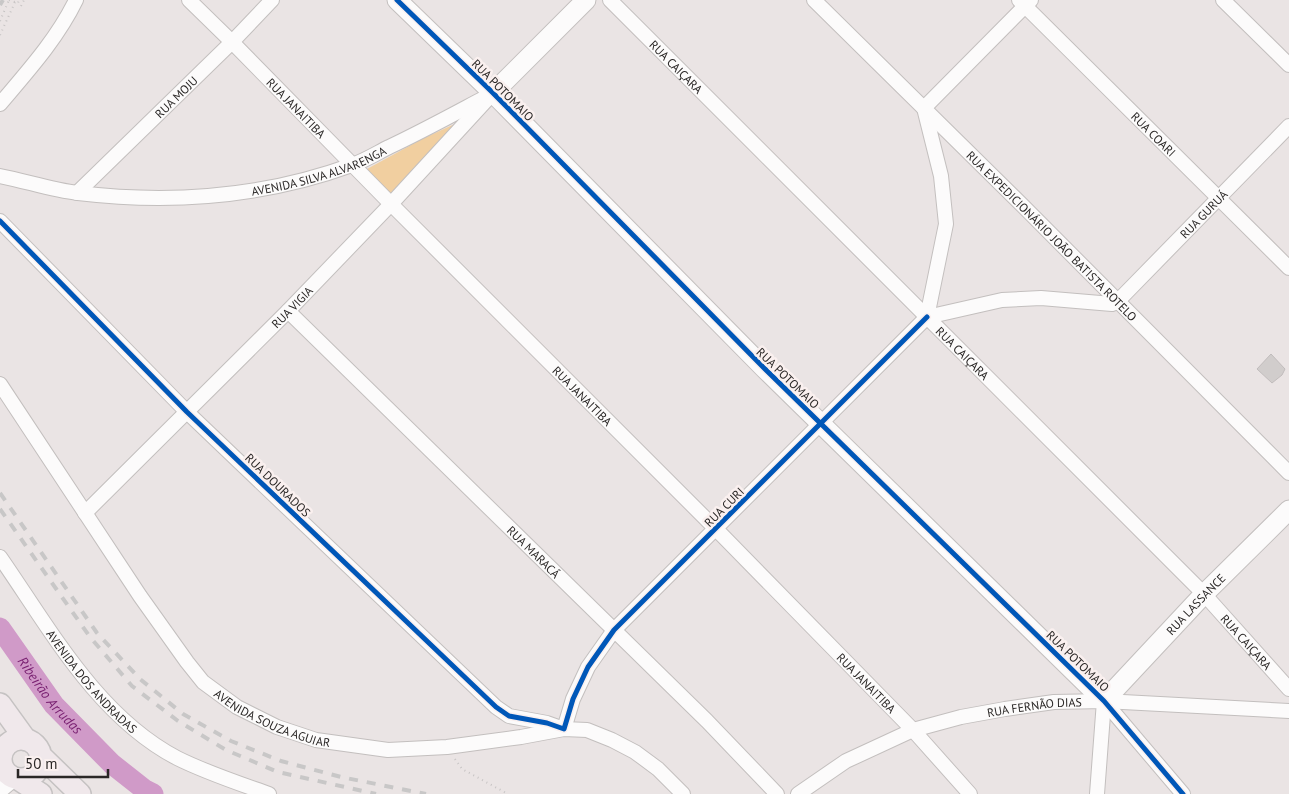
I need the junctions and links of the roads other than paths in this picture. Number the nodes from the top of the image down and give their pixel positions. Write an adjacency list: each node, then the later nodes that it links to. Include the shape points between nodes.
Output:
1 (76, 0): 13 (street, via 49,47)
2 (189, 0): 10 (street, RUA JANAITIBA)
3 (272, 0): 10 (street, RUA MOJU)
4 (397, 0): 12 (street, RUA POTOMAIO)
5 (586, 0): 12 (street, AVENIDA SILVA ALVARENGA)
6 (610, 0): 25 (street, RUA CAIÇARA)
7 (814, 0): 14 (street, RUA EXPEDICIONÁRIO JOÃO BATISTA ROTELO)
8 (1224, 0): 11 (street)
9 (1025, 2): 14 (street); 19 (street, RUA COARI)
10 (232, 42): 16 (street, RUA JANAITIBA); 18 (street, RUA MOJU)
11 (1289, 65)
12 (493, 93): 16 (street, AVENIDA SILVA ALVARENGA); 20 (street, RUA VIGIA); 28 (street, RUA POTOMAIO)
13 (0, 104)
14 (924, 108): 23 (street, RUA EXPEDICIONÁRIO JOÃO BATISTA ROTELO); 25 (street, via 941,176 946,224)
15 (1289, 126): 19 (street, RUA GURUÁ)
16 (353, 165): 18 (street, AVENIDA SILVA ALVARENGA, via 283,186 208,197 144,198); 20 (street, RUA JANAITIBA)
17 (0, 176): 18 (street, AVENIDA SILVA ALVARENGA)
18 (76, 193)
19 (1218, 198): 22 (street, RUA COARI); 23 (street, RUA GURUÁ)
20 (391, 204): 24 (street, RUA VIGIA); 32 (street, RUA JANAITIBA)
21 (0, 221): 27 (street, RUA DOURADOS)
22 (1289, 268)
23 (1117, 302): 25 (street, via 1041,298 1002,300); 29 (street, RUA EXPEDICIONÁRIO JOÃO BATISTA ROTELO)
24 (288, 311): 27 (street, RUA VIGIA); 35 (street, RUA MARACÁ)
25 (927, 317): 28 (street, RUA CURI); 34 (street, RUA CAIÇARA)
26 (0, 384): 31 (street, AVENIDA SOUZA AGUIAR)
27 (187, 412): 31 (street, RUA VIGIA); 40 (street, RUA DOURADOS, via 496,707 509,716)
28 (820, 423): 32 (street, RUA CURI); 37 (street, RUA POTOMAIO)
29 (1289, 472)
30 (1289, 510): 34 (street, RUA LASSANCE)
31 (85, 513): 40 (street, AVENIDA SOUZA AGUIAR, via 203,682 237,707 277,727 316,740 388,750 447,747)
32 (716, 529): 35 (street, RUA CURI); 41 (street, RUA JANAITIBA)
33 (0, 557): 47 (street, AVENIDA DOS ANDRADAS, via 66,654 97,693 123,718 176,757 216,776)
34 (1204, 594): 36 (street, RUA CAIÇARA); 37 (street, RUA LASSANCE)
35 (614, 630): 40 (street, RUA CURI, via 588,667); 49 (street, RUA MARACÁ)
36 (1289, 689)
37 (1104, 701): 39 (street, RUA FERNÃO DIAS); 41 (street, RUA FERNÃO DIAS, via 1054,702 1005,709); 52 (street); 53 (street, RUA POTOMAIO)
38 (0, 704): 42 (main road)
39 (1289, 711)
40 (564, 729): 48 (street, AVENIDA SOUZA AGUIAR, via 587,730 635,752)
41 (913, 730): 50 (street, RUA FERNÃO DIAS, via 846,761); 51 (street, RUA JANAITIBA)
42 (26, 740): 43 (main road); 44 (main road, via 16,740 2,753)
43 (40, 755): 44 (main road, via 36,773 30,777); 46 (main road)
44 (5, 770): 45 (main road)
45 (41, 794)
46 (80, 794)
47 (269, 794)
48 (683, 794)
49 (777, 794)
50 (798, 794)
51 (970, 794)
52 (1097, 794)
53 (1183, 794)

